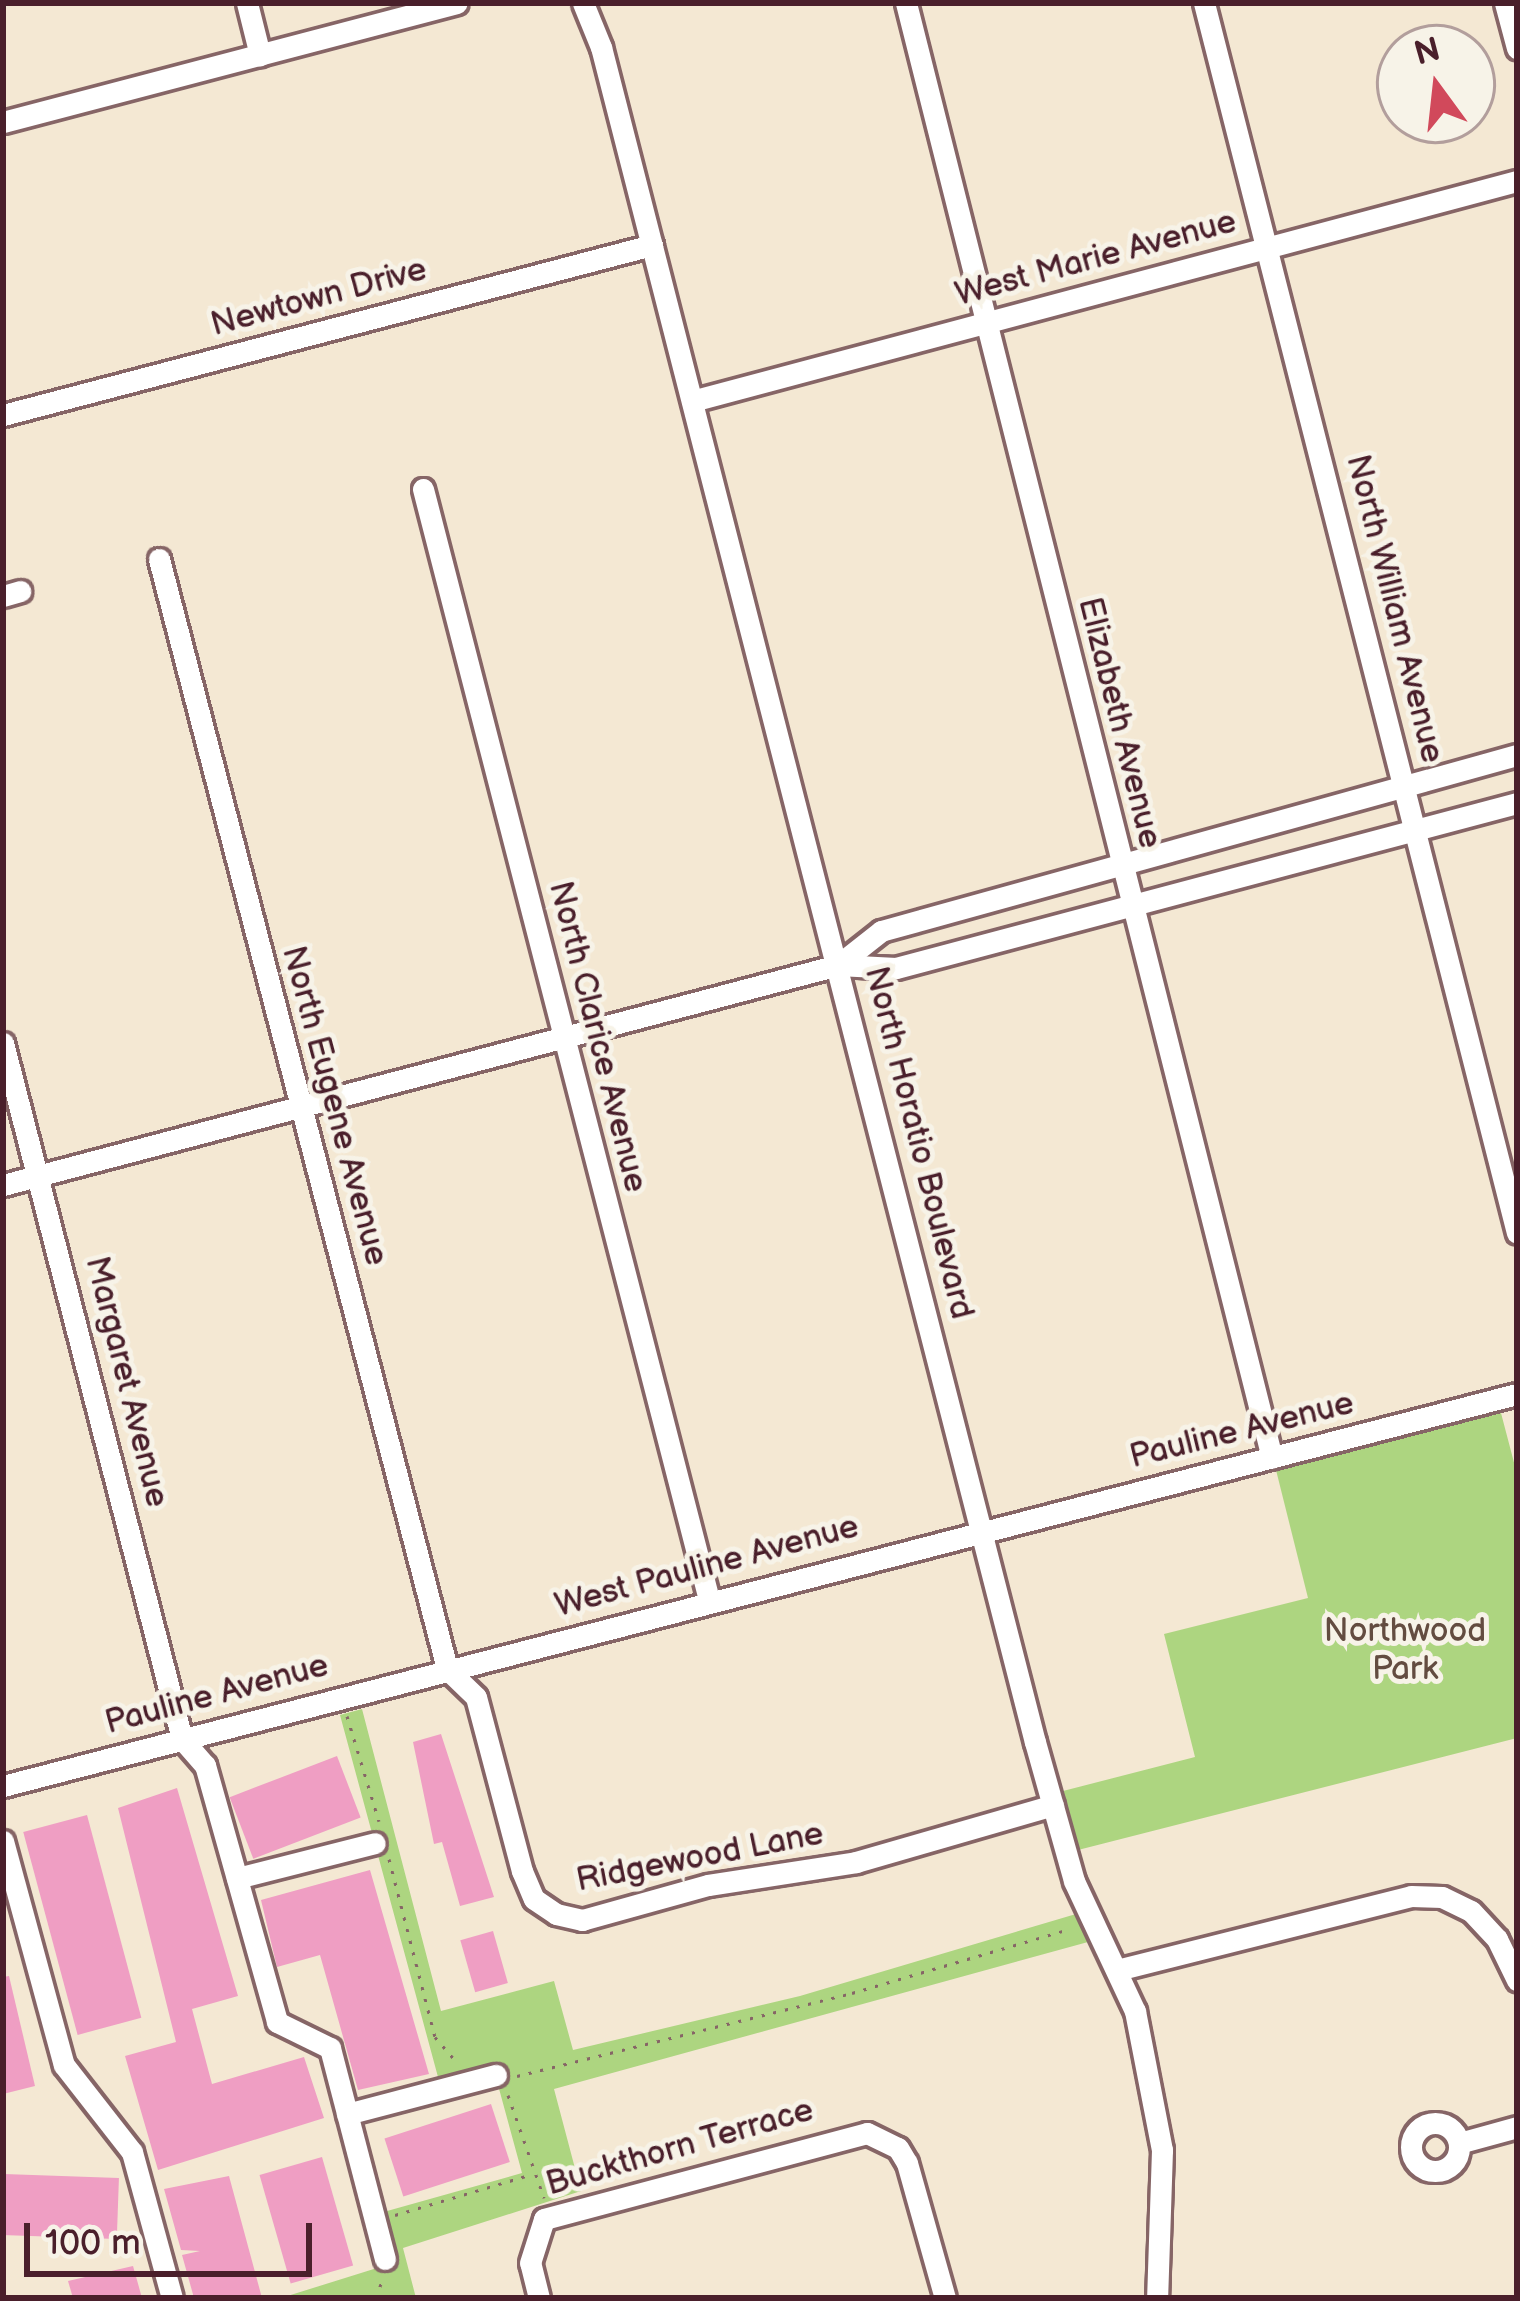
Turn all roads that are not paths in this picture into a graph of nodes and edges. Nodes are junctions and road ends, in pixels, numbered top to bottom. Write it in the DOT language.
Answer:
graph roads {
  1 [pos="248,3"];
  2 [pos="457,3"];
  3 [pos="583,3"];
  4 [pos="906,3"];
  5 [pos="1204,3"];
  6 [pos="1505,3"];
  7 [pos="1517,49"];
  8 [pos="260,55"];
  9 [pos="3,122"];
  10 [pos="1517,181"];
  11 [pos="652,245"];
  12 [pos="1267,248"];
  13 [pos="987,322"];
  14 [pos="692,401"];
  15 [pos="3,416"];
  16 [pos="423,489"];
  17 [pos="159,559"];
  18 [pos="1517,755"];
  19 [pos="1404,783"];
  20 [pos="1517,803"];
  21 [pos="1416,830"];
  22 [pos="1119,862"];
  23 [pos="1130,905"];
  24 [pos="838,965"];
  25 [pos="562,1037"];
  26 [pos="3,1043"];
  27 [pos="300,1106"];
  28 [pos="39,1175"];
  29 [pos="3,1186"];
  30 [pos="1517,1233"];
  31 [pos="1517,1394"];
  32 [pos="1272,1458"];
  33 [pos="983,1529"];
  34 [pos="709,1600"];
  35 [pos="447,1669"];
  36 [pos="182,1738"];
  37 [pos="3,1786"];
  38 [pos="1053,1805"];
  39 [pos="3,1841"];
  40 [pos="375,1844"];
  41 [pos="237,1878"];
  42 [pos="1117,1970"];
  43 [pos="1517,1980"];
  44 [pos="498,2075"];
  45 [pos="347,2114"];
  46 [pos="1517,2128"];
  47 [pos="1459,2143"];
  48 [pos="385,2258"];
  49 [pos="172,2298"];
  50 [pos="539,2298"];
  51 [pos="945,2298"];
  52 [pos="1157,2298"];
  1 -- 8 [label="street"];
  2 -- 8 [label="street"];
  3 -- 11 [label="street, North Horatio Boulevard"];
  4 -- 13 [label="street, Elizabeth Avenue"];
  5 -- 12 [label="street, North William Avenue"];
  6 -- 7 [label="street"];
  8 -- 9 [label="street"];
  10 -- 12 [label="street, West Marie Avenue"];
  11 -- 14 [label="street, North Horatio Boulevard"];
  11 -- 15 [label="street, Newtown Drive"];
  12 -- 13 [label="street, West Marie Avenue"];
  12 -- 19 [label="street, North William Avenue"];
  13 -- 14 [label="street, West Marie Avenue"];
  13 -- 22 [label="street, Elizabeth Avenue"];
  14 -- 24 [label="street, North Horatio Boulevard"];
  16 -- 25 [label="street, North Clarice Avenue"];
  17 -- 27 [label="street, North Eugene Avenue"];
  18 -- 19 [label="street"];
  19 -- 21 [label="street, North William Avenue"];
  19 -- 22 [label="street"];
  20 -- 21 [label="street"];
  21 -- 23 [label="street"];
  21 -- 30 [label="street, North William Avenue"];
  22 -- 23 [label="street, Elizabeth Avenue"];
  22 -- 24 [label="street"];
  23 -- 24 [label="street"];
  23 -- 32 [label="street, Elizabeth Avenue"];
  24 -- 25 [label="street"];
  24 -- 33 [label="street, North Horatio Boulevard"];
  25 -- 27 [label="street"];
  25 -- 34 [label="street, North Clarice Avenue"];
  26 -- 28 [label="street, Margaret Avenue"];
  27 -- 28 [label="street"];
  27 -- 35 [label="street, North Eugene Avenue"];
  28 -- 29 [label="street"];
  28 -- 36 [label="street, Margaret Avenue"];
  31 -- 32 [label="street, Pauline Avenue"];
  32 -- 33 [label="street, Pauline Avenue"];
  33 -- 34 [label="street, West Pauline Avenue"];
  33 -- 38 [label="street, North Horatio Boulevard"];
  34 -- 35 [label="street, West Pauline Avenue"];
  35 -- 36 [label="street, Pauline Avenue"];
  35 -- 38 [label="street, Ridgewood Lane"];
  36 -- 37 [label="street, Pauline Avenue"];
  36 -- 41 [label="street, Margaret Avenue"];
  38 -- 42 [label="street, North Horatio Boulevard"];
  39 -- 49 [label="street"];
  40 -- 41 [label="street"];
  41 -- 45 [label="street, Margaret Avenue"];
  42 -- 43 [label="street"];
  42 -- 52 [label="street, North Horatio Boulevard"];
  44 -- 45 [label="street"];
  45 -- 48 [label="street, Margaret Avenue"];
  46 -- 47 [label="street"];
  50 -- 51 [label="street, Buckthorn Terrace"];
}
